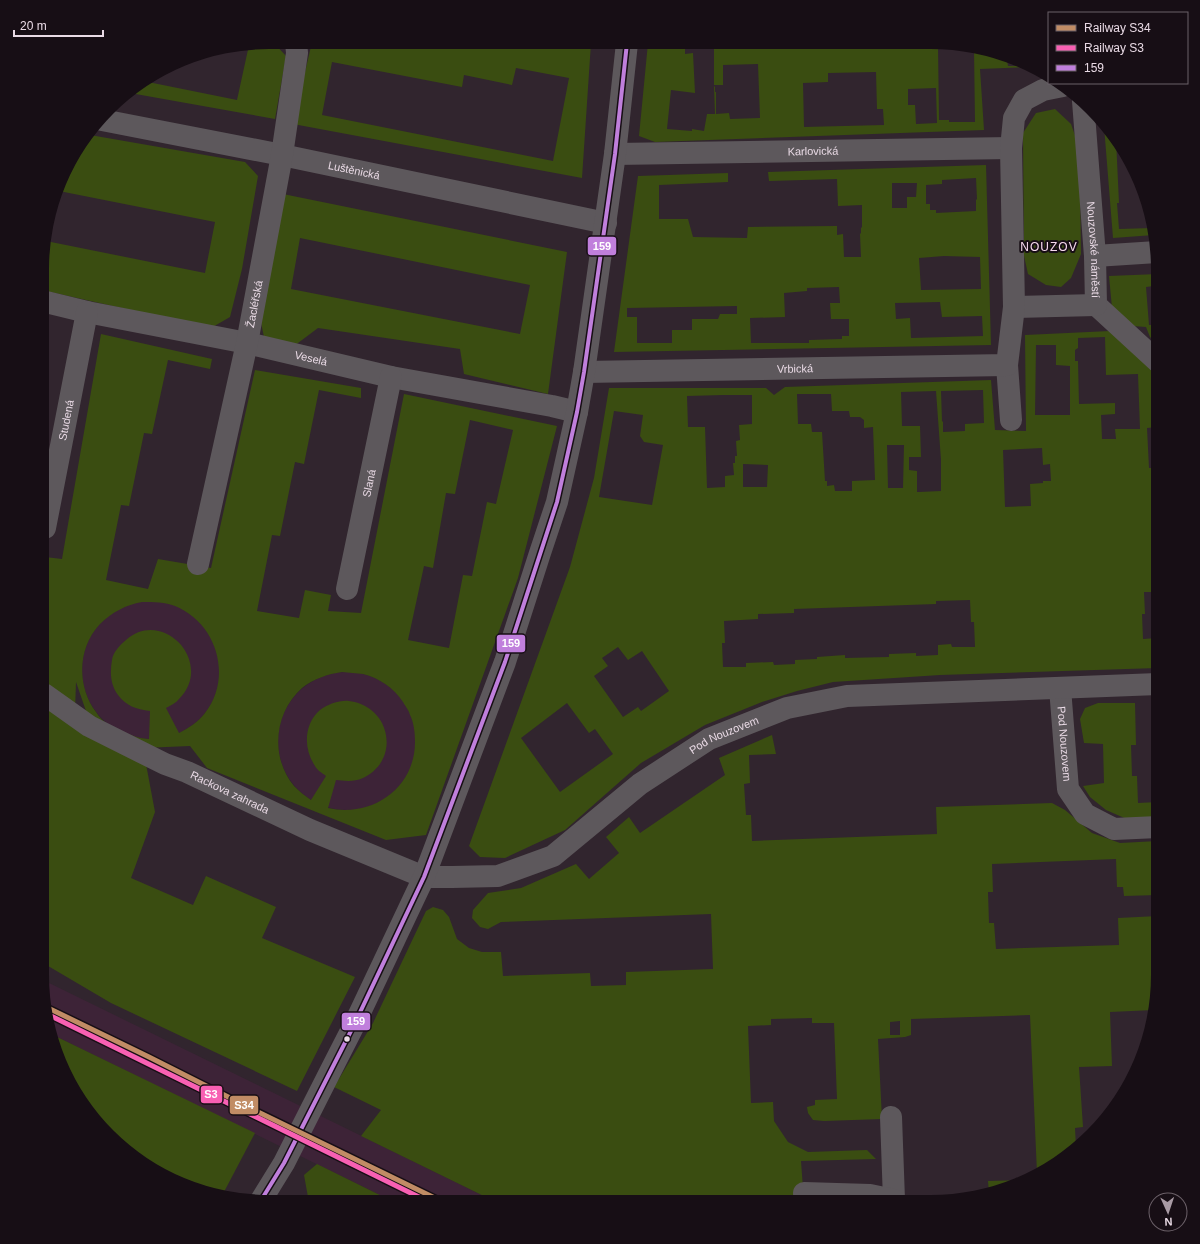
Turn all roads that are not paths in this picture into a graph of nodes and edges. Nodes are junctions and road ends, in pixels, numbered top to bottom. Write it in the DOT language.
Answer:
graph roads {
  1 [pos="297,49"];
  2 [pos="626,49"];
  3 [pos="1055,88"];
  4 [pos="1083,111"];
  5 [pos="107,121"];
  6 [pos="1011,148"];
  7 [pos="615,154"];
  8 [pos="282,155"];
  9 [pos="606,223"];
  10 [pos="1151,252"];
  11 [pos="1095,256"];
  12 [pos="49,303"];
  13 [pos="1096,305"];
  14 [pos="1014,306"];
  15 [pos="88,312"];
  16 [pos="247,343"];
  17 [pos="1151,356"];
  18 [pos="1007,365"];
  19 [pos="584,372"];
  20 [pos="391,377"];
  21 [pos="576,412"];
  22 [pos="1011,420"];
  23 [pos="49,508"];
  24 [pos="198,564"];
  25 [pos="347,589"];
  26 [pos="1151,684"];
  27 [pos="1060,688"];
  28 [pos="49,698"];
  29 [pos="1151,827"];
  30 [pos="424,877"];
  31 [pos="891,1117"];
  32 [pos="804,1193"];
  33 [pos="264,1195"];
  34 [pos="870,1195"];
  35 [pos="895,1195"];
  1 -- 8 [label="street, Žacléřská"];
  2 -- 7 [label="street"];
  3 -- 6 [label="street"];
  4 -- 11 [label="street, Nouzovské náměstí"];
  5 -- 8 [label="street, Luštěnická"];
  6 -- 7 [label="street, Karlovická"];
  6 -- 14 [label="street"];
  7 -- 9 [label="street"];
  8 -- 9 [label="street, Luštěnická"];
  8 -- 16 [label="street, Žacléřská"];
  9 -- 19 [label="street"];
  10 -- 11 [label="street"];
  11 -- 13 [label="street, Nouzovské náměstí"];
  12 -- 15 [label="street, Veselá"];
  13 -- 14 [label="street, Nouzovské náměstí"];
  13 -- 17 [label="street"];
  14 -- 18 [label="street"];
  15 -- 16 [label="street, Veselá"];
  15 -- 23 [label="street, Studená"];
  16 -- 20 [label="street, Veselá"];
  16 -- 24 [label="street, Žacléřská"];
  18 -- 19 [label="street, Vrbická"];
  18 -- 22 [label="street"];
  19 -- 21 [label="street"];
  20 -- 21 [label="street, Veselá"];
  20 -- 25 [label="street, Slaná"];
  21 -- 30 [label="street"];
  26 -- 27 [label="street, Pod Nouzovem"];
  27 -- 29 [label="street, Pod Nouzovem"];
  27 -- 30 [label="street, Pod Nouzovem"];
  28 -- 30 [label="street, Rackova zahrada"];
  30 -- 33 [label="street"];
  31 -- 35 [label="street"];
  32 -- 34 [label="street"];
}
